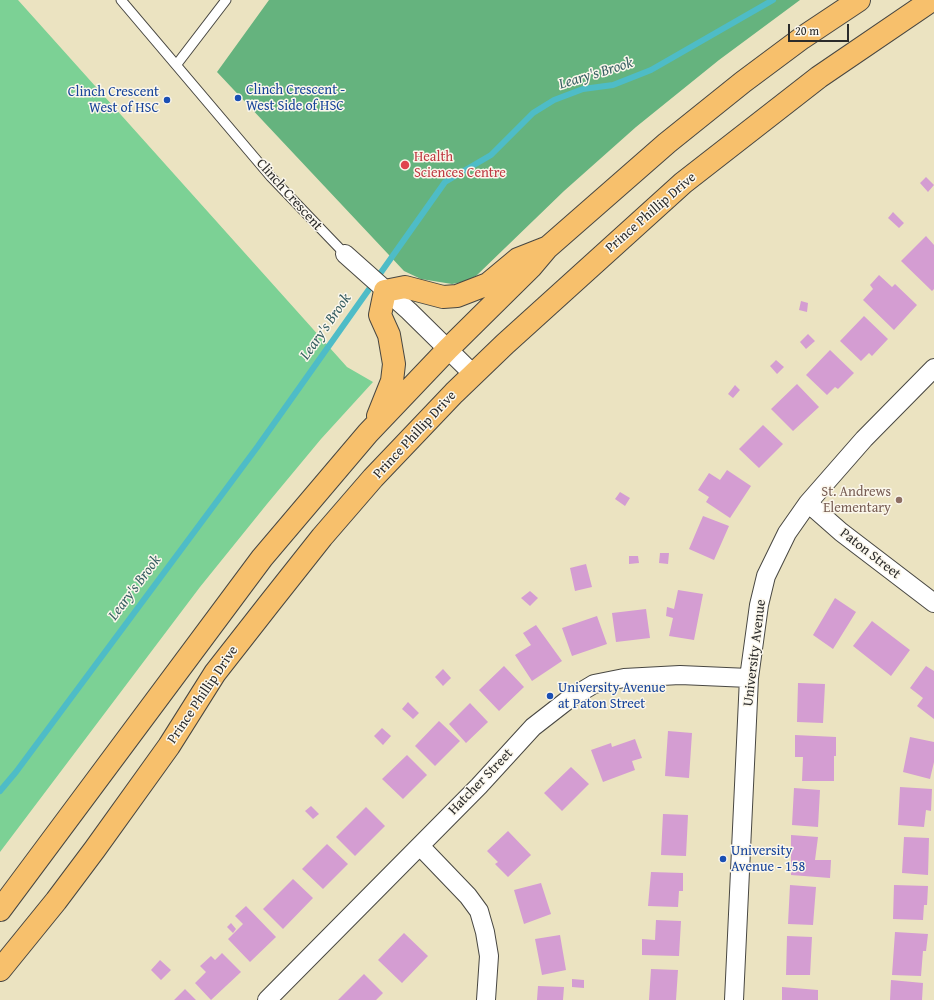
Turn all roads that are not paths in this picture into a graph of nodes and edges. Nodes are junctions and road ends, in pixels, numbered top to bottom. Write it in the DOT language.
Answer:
graph roads {
  1 [pos="121,0"];
  2 [pos="226,0"];
  3 [pos="858,0"];
  4 [pos="932,0"];
  5 [pos="176,64"];
  6 [pos="547,248"];
  7 [pos="344,254"];
  8 [pos="385,291"];
  9 [pos="448,349"];
  10 [pos="934,368"];
  11 [pos="473,374"];
  12 [pos="368,433"];
  13 [pos="808,503"];
  14 [pos="934,603"];
  15 [pos="749,678"];
  16 [pos="420,846"];
  17 [pos="0,910"];
  18 [pos="0,970"];
  19 [pos="267,1000"];
  20 [pos="486,1000"];
  21 [pos="734,1000"];
  1 -- 5 [label="lane, Clinch Crescent"];
  2 -- 5 [label="lane"];
  3 -- 6 [label="main road"];
  4 -- 11 [label="main road, Prince Phillip Drive"];
  5 -- 7 [label="lane, Clinch Crescent"];
  6 -- 8 [label="main road"];
  6 -- 9 [label="main road"];
  7 -- 8 [label="street, Clinch Crescent"];
  8 -- 9 [label="street, Clinch Crescent"];
  8 -- 12 [label="main road"];
  9 -- 11 [label="street, Clinch Crescent"];
  9 -- 12 [label="main road"];
  10 -- 13 [label="street, University Avenue"];
  11 -- 18 [label="main road, Prince Phillip Drive"];
  12 -- 17 [label="main road"];
  13 -- 14 [label="street, Paton Street"];
  13 -- 15 [label="street, University Avenue"];
  15 -- 16 [label="street, Hatcher Street"];
  15 -- 21 [label="street, University Avenue"];
  16 -- 19 [label="street, Hatcher Street"];
  16 -- 20 [label="street"];
}
